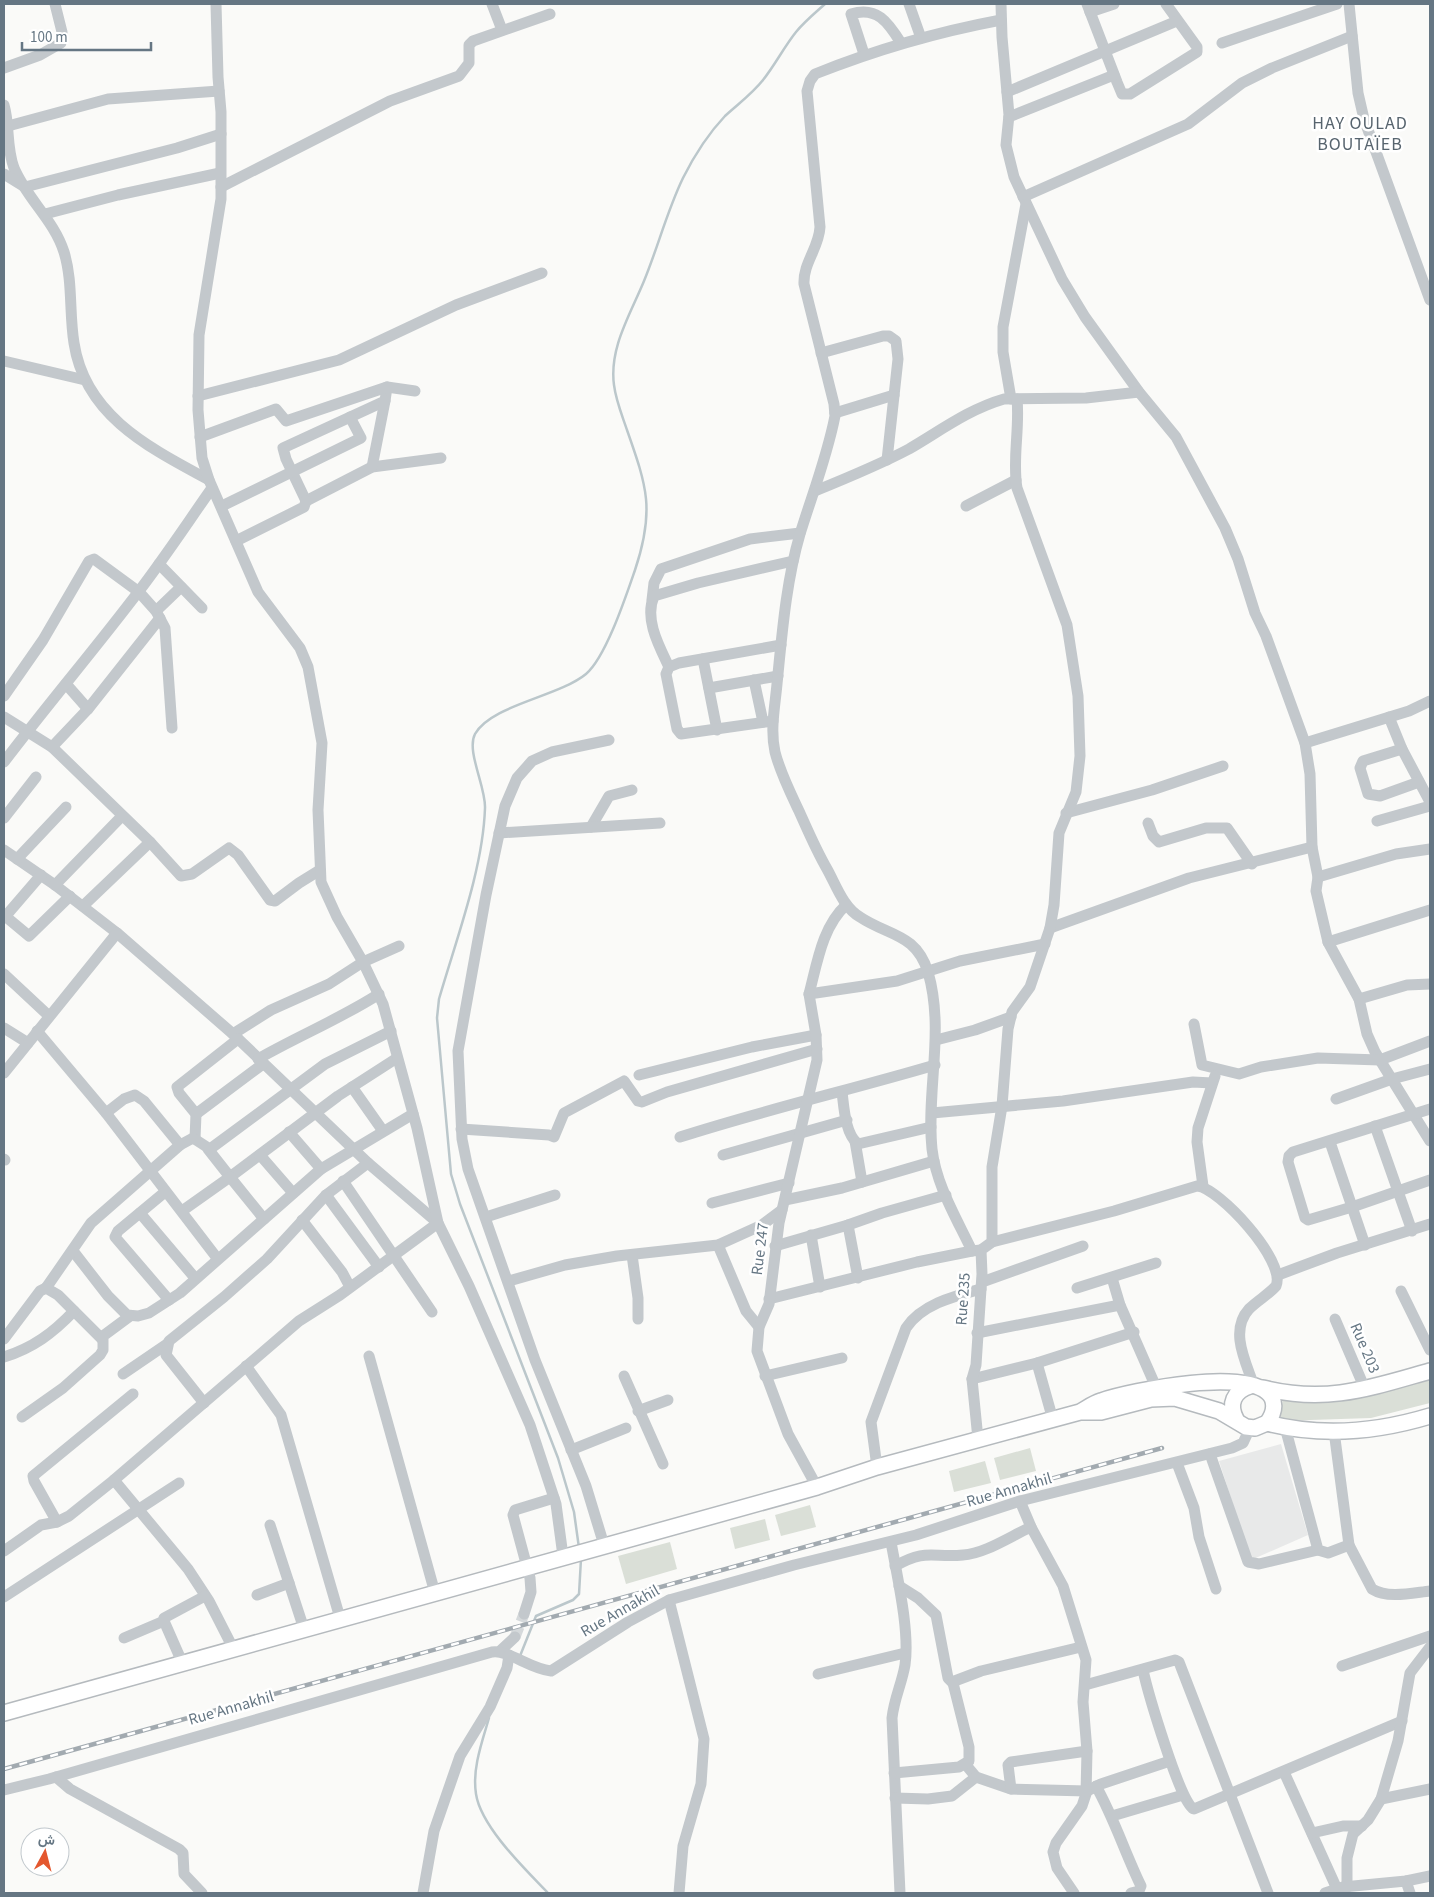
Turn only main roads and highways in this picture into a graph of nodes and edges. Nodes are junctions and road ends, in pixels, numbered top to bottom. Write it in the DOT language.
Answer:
graph roads {
  1 [pos="1430,1371"];
  2 [pos="1256,1387"];
  3 [pos="1159,1393"];
  4 [pos="1430,1416"];
  5 [pos="1236,1419"];
  6 [pos="1267,1422"];
  7 [pos="4,1713"];
  1 -- 2 [label="main road"];
  2 -- 3 [label="main road"];
  2 -- 5 [label="main road"];
  2 -- 6 [label="main road"];
  3 -- 5 [label="main road"];
  3 -- 7 [label="main road"];
  4 -- 6 [label="main road"];
  5 -- 6 [label="main road"];
}
